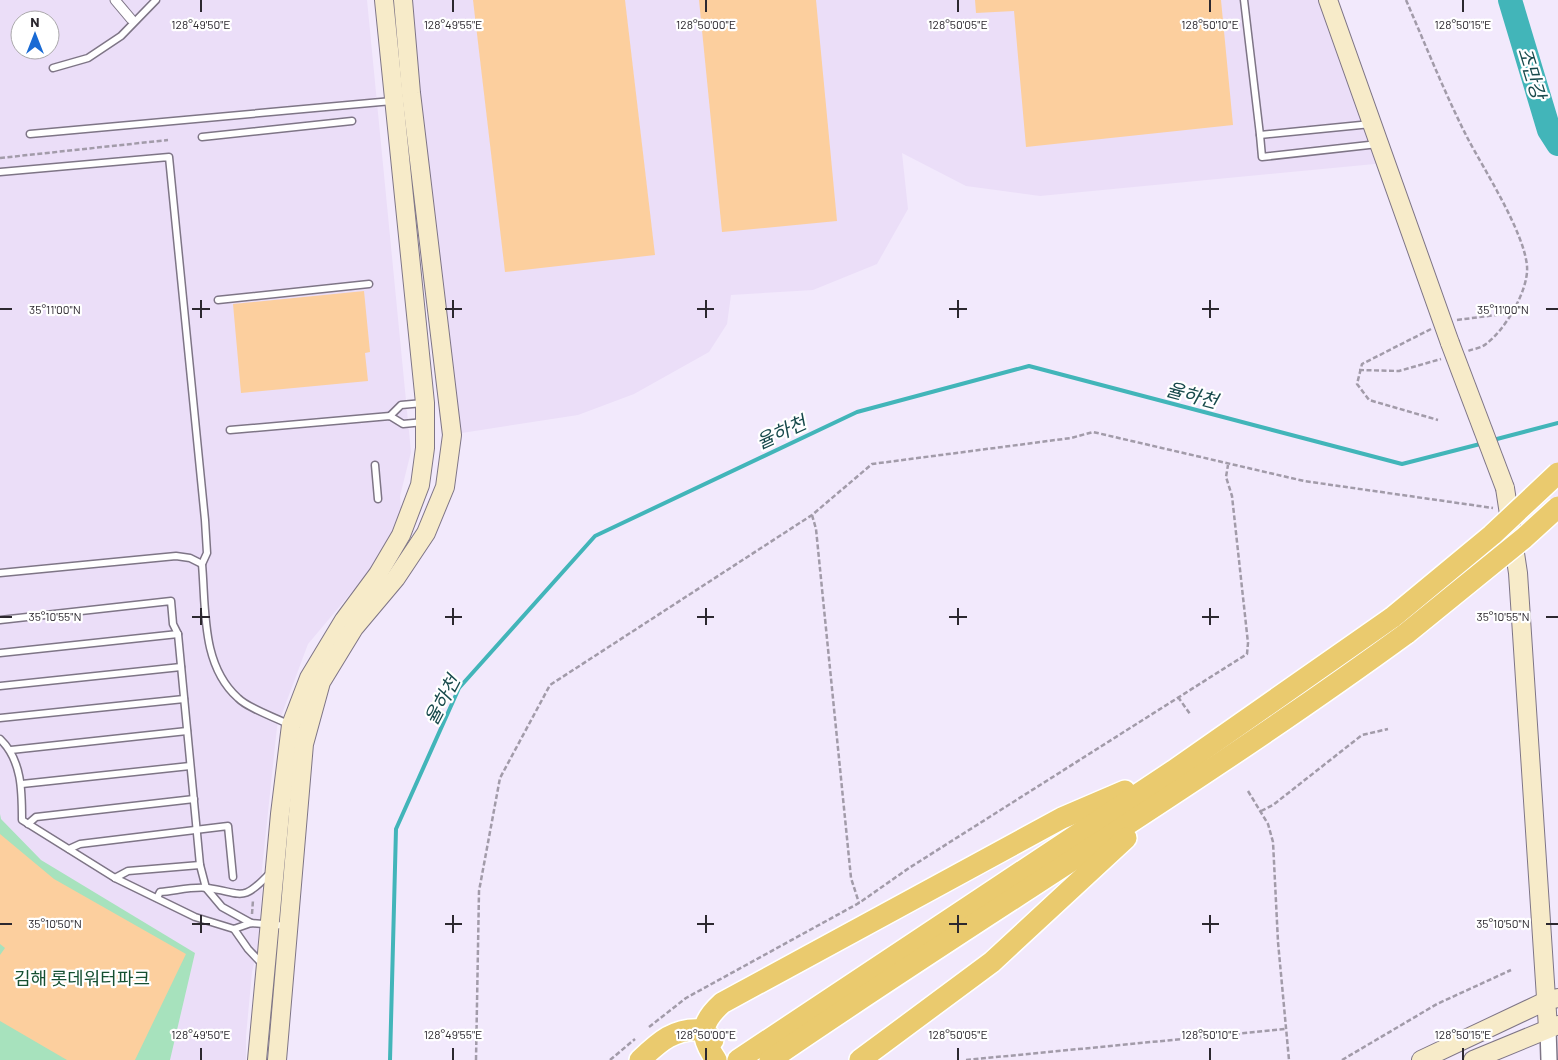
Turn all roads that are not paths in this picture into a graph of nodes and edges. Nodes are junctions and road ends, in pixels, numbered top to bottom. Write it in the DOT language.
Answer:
graph roads {
  1 [pos="115,0"];
  2 [pos="156,0"];
  3 [pos="384,0"];
  4 [pos="403,0"];
  5 [pos="1244,0"];
  6 [pos="1328,0"];
  7 [pos="131,18"];
  8 [pos="53,68"];
  9 [pos="394,101"];
  10 [pos="352,121"];
  11 [pos="1370,124"];
  12 [pos="30,134"];
  13 [pos="1260,135"];
  14 [pos="202,137"];
  15 [pos="1378,144"];
  16 [pos="0,172"];
  17 [pos="369,284"];
  18 [pos="218,300"];
  19 [pos="424,403"];
  20 [pos="390,416"];
  21 [pos="425,422"];
  22 [pos="230,430"];
  23 [pos="375,465"];
  24 [pos="1558,473"];
  25 [pos="378,499"];
  26 [pos="1558,507"];
  27 [pos="202,564"];
  28 [pos="0,574"];
  29 [pos="0,620"];
  30 [pos="178,634"];
  31 [pos="0,653"];
  32 [pos="181,667"];
  33 [pos="0,686"];
  34 [pos="184,699"];
  35 [pos="0,718"];
  36 [pos="291,725"];
  37 [pos="187,731"];
  38 [pos="0,739"];
  39 [pos="11,750"];
  40 [pos="190,766"];
  41 [pos="1173,771"];
  42 [pos="22,784"];
  43 [pos="194,799"];
  44 [pos="1167,800"];
  45 [pos="28,824"];
  46 [pos="197,832"];
  47 [pos="69,849"];
  48 [pos="200,865"];
  49 [pos="275,868"];
  50 [pos="232,877"];
  51 [pos="115,878"];
  52 [pos="206,888"];
  53 [pos="157,898"];
  54 [pos="251,923"];
  55 [pos="270,925"];
  56 [pos="289,926"];
  57 [pos="234,929"];
  58 [pos="266,967"];
  59 [pos="1553,999"];
  60 [pos="1553,1026"];
  61 [pos="702,1030"];
  62 [pos="767,1055"];
  63 [pos="1481,1059"];
  64 [pos="257,1060"];
  65 [pos="277,1060"];
  66 [pos="640,1060"];
  67 [pos="716,1060"];
  68 [pos="728,1060"];
  69 [pos="738,1060"];
  70 [pos="860,1060"];
  71 [pos="1422,1060"];
  72 [pos="1549,1060"];
  1 -- 7 [label="street"];
  2 -- 8 [label="lane"];
  3 -- 9 [label="main road"];
  4 -- 56 [label="main road"];
  5 -- 13 [label="lane"];
  6 -- 11 [label="main road"];
  9 -- 12 [label="lane"];
  9 -- 19 [label="main road"];
  10 -- 14 [label="lane"];
  11 -- 13 [label="lane"];
  11 -- 15 [label="main road"];
  13 -- 15 [label="lane"];
  15 -- 59 [label="main road, bridge"];
  16 -- 27 [label="lane"];
  17 -- 18 [label="lane"];
  19 -- 20 [label="lane"];
  19 -- 21 [label="main road"];
  20 -- 21 [label="lane"];
  20 -- 22 [label="lane"];
  21 -- 36 [label="main road"];
  23 -- 25 [label="lane"];
  24 -- 41 [label="highway, bridge"];
  26 -- 44 [label="highway, bridge"];
  27 -- 28 [label="lane"];
  27 -- 36 [label="lane"];
  29 -- 30 [label="lane"];
  30 -- 31 [label="lane"];
  30 -- 32 [label="lane"];
  32 -- 33 [label="lane"];
  32 -- 34 [label="lane"];
  34 -- 35 [label="lane"];
  34 -- 37 [label="lane"];
  36 -- 49 [label="main road"];
  37 -- 39 [label="lane"];
  37 -- 40 [label="lane"];
  38 -- 39 [label="lane"];
  39 -- 42 [label="lane"];
  40 -- 42 [label="lane"];
  40 -- 43 [label="lane"];
  41 -- 61 [label="highway"];
  41 -- 62 [label="highway"];
  42 -- 45 [label="lane"];
  43 -- 45 [label="lane"];
  43 -- 46 [label="lane"];
  44 -- 62 [label="highway"];
  44 -- 70 [label="highway"];
  45 -- 47 [label="lane"];
  46 -- 47 [label="lane"];
  46 -- 48 [label="lane"];
  46 -- 50 [label="lane"];
  47 -- 51 [label="lane"];
  48 -- 51 [label="lane"];
  48 -- 52 [label="lane"];
  49 -- 52 [label="lane"];
  49 -- 55 [label="main road"];
  51 -- 53 [label="lane"];
  52 -- 53 [label="lane"];
  52 -- 54 [label="lane"];
  53 -- 57 [label="lane"];
  54 -- 55 [label="lane"];
  54 -- 57 [label="lane"];
  55 -- 56 [label="lane"];
  55 -- 58 [label="main road"];
  56 -- 65 [label="main road"];
  57 -- 58 [label="lane"];
  58 -- 64 [label="main road"];
  59 -- 60 [label="main road"];
  59 -- 71 [label="main road"];
  60 -- 63 [label="main road"];
  60 -- 72 [label="street"];
  61 -- 66 [label="highway"];
  61 -- 67 [label="highway"];
  61 -- 68 [label="highway"];
  62 -- 69 [label="highway"];
}
